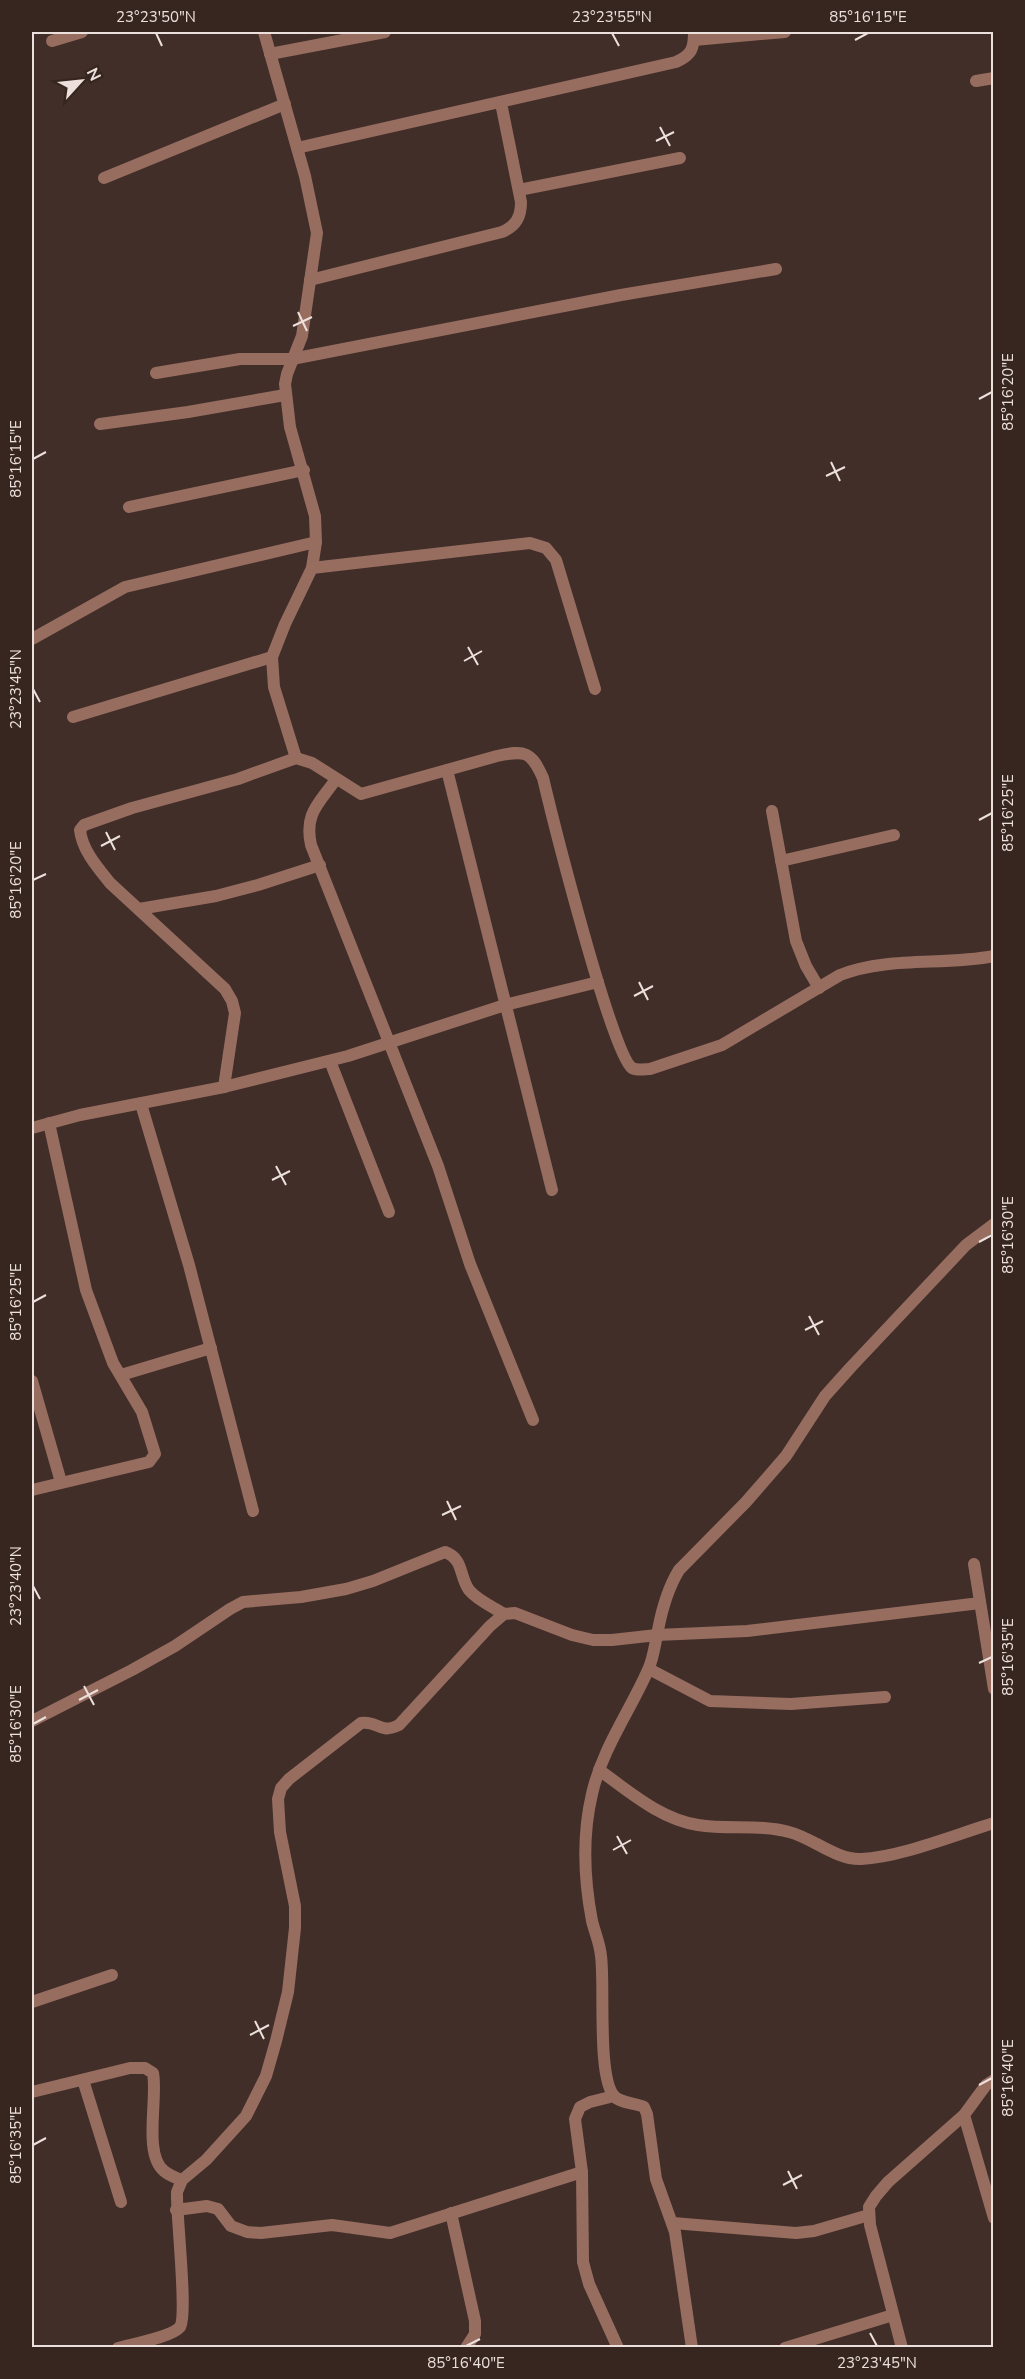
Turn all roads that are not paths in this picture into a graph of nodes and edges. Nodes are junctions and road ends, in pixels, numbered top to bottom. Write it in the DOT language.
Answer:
graph roads {
  1 [pos="82,32"];
  2 [pos="264,32"];
  3 [pos="385,32"];
  4 [pos="785,32"];
  5 [pos="694,36"];
  6 [pos="52,41"];
  7 [pos="270,54"];
  8 [pos="993,78"];
  9 [pos="976,81"];
  10 [pos="501,103"];
  11 [pos="285,104"];
  12 [pos="297,148"];
  13 [pos="681,158"];
  14 [pos="104,178"];
  15 [pos="519,190"];
  16 [pos="776,269"];
  17 [pos="310,280"];
  18 [pos="292,359"];
  19 [pos="156,373"];
  20 [pos="285,395"];
  21 [pos="100,424"];
  22 [pos="303,470"];
  23 [pos="129,507"];
  24 [pos="316,542"];
  25 [pos="312,568"];
  26 [pos="32,639"];
  27 [pos="272,657"];
  28 [pos="596,689"];
  29 [pos="73,717"];
  30 [pos="296,758"];
  31 [pos="447,770"];
  32 [pos="336,779"];
  33 [pos="772,811"];
  34 [pos="894,835"];
  35 [pos="781,861"];
  36 [pos="320,865"];
  37 [pos="139,909"];
  38 [pos="993,956"];
  39 [pos="598,982"];
  40 [pos="819,988"];
  41 [pos="505,1005"];
  42 [pos="391,1043"];
  43 [pos="330,1061"];
  44 [pos="224,1087"];
  45 [pos="141,1104"];
  46 [pos="49,1123"];
  47 [pos="32,1128"];
  48 [pos="552,1190"];
  49 [pos="389,1212"];
  50 [pos="993,1224"];
  51 [pos="211,1348"];
  52 [pos="121,1375"];
  53 [pos="32,1381"];
  54 [pos="533,1420"];
  55 [pos="61,1482"];
  56 [pos="32,1490"];
  57 [pos="253,1511"];
  58 [pos="974,1564"];
  59 [pos="980,1603"];
  60 [pos="504,1614"];
  61 [pos="657,1635"];
  62 [pos="649,1669"];
  63 [pos="993,1681"];
  64 [pos="885,1697"];
  65 [pos="32,1721"];
  66 [pos="599,1770"];
  67 [pos="993,1823"];
  68 [pos="112,1975"];
  69 [pos="32,2002"];
  70 [pos="83,2080"];
  71 [pos="993,2080"];
  72 [pos="32,2091"];
  73 [pos="614,2096"];
  74 [pos="964,2115"];
  75 [pos="582,2172"];
  76 [pos="182,2180"];
  77 [pos="121,2202"];
  78 [pos="176,2210"];
  79 [pos="451,2214"];
  80 [pos="869,2215"];
  81 [pos="993,2218"];
  82 [pos="673,2223"];
  83 [pos="893,2315"];
  84 [pos="118,2348"];
  85 [pos="466,2348"];
  86 [pos="618,2348"];
  87 [pos="692,2348"];
  88 [pos="785,2348"];
  89 [pos="902,2348"];
  1 -- 6 [label="street"];
  2 -- 7 [label="street"];
  3 -- 7 [label="street"];
  4 -- 5 [label="street"];
  5 -- 10 [label="street"];
  7 -- 11 [label="street"];
  8 -- 9 [label="street"];
  10 -- 12 [label="street"];
  10 -- 15 [label="street"];
  11 -- 12 [label="street"];
  11 -- 14 [label="street"];
  12 -- 17 [label="street"];
  13 -- 15 [label="street"];
  15 -- 17 [label="street"];
  16 -- 18 [label="street"];
  17 -- 18 [label="street"];
  18 -- 19 [label="street"];
  18 -- 20 [label="street"];
  20 -- 21 [label="street"];
  20 -- 22 [label="street"];
  22 -- 23 [label="street"];
  22 -- 24 [label="street"];
  24 -- 25 [label="street"];
  24 -- 26 [label="street"];
  25 -- 27 [label="street"];
  25 -- 28 [label="street"];
  27 -- 29 [label="street"];
  27 -- 30 [label="street"];
  30 -- 32 [label="street"];
  30 -- 37 [label="street"];
  31 -- 32 [label="street"];
  31 -- 39 [label="street"];
  31 -- 41 [label="street"];
  32 -- 36 [label="street"];
  33 -- 35 [label="street"];
  34 -- 35 [label="street"];
  35 -- 40 [label="street"];
  36 -- 37 [label="street"];
  36 -- 42 [label="street"];
  37 -- 44 [label="street"];
  38 -- 40 [label="street"];
  39 -- 40 [label="street"];
  39 -- 41 [label="street"];
  41 -- 42 [label="street"];
  41 -- 48 [label="street"];
  42 -- 43 [label="street"];
  42 -- 54 [label="street"];
  43 -- 44 [label="street"];
  43 -- 49 [label="street"];
  44 -- 45 [label="street"];
  45 -- 46 [label="street"];
  45 -- 51 [label="street"];
  46 -- 47 [label="street"];
  46 -- 52 [label="street"];
  50 -- 61 [label="street"];
  51 -- 52 [label="street"];
  51 -- 57 [label="street"];
  52 -- 55 [label="street"];
  53 -- 55 [label="street"];
  55 -- 56 [label="street"];
  58 -- 59 [label="street"];
  59 -- 61 [label="street"];
  59 -- 63 [label="street"];
  60 -- 61 [label="street"];
  60 -- 65 [label="street"];
  60 -- 76 [label="street"];
  61 -- 62 [label="street"];
  62 -- 64 [label="street"];
  62 -- 66 [label="street"];
  66 -- 67 [label="street"];
  66 -- 73 [label="street"];
  68 -- 69 [label="street"];
  70 -- 72 [label="street"];
  70 -- 76 [label="street"];
  70 -- 77 [label="street"];
  71 -- 74 [label="street"];
  73 -- 75 [label="street"];
  73 -- 82 [label="street"];
  74 -- 80 [label="street"];
  74 -- 81 [label="street"];
  75 -- 79 [label="street"];
  75 -- 86 [label="street"];
  76 -- 78 [label="street"];
  78 -- 79 [label="street"];
  78 -- 84 [label="street"];
  79 -- 85 [label="street"];
  80 -- 82 [label="street"];
  80 -- 83 [label="street"];
  82 -- 87 [label="street"];
  83 -- 88 [label="street"];
  83 -- 89 [label="street"];
}
